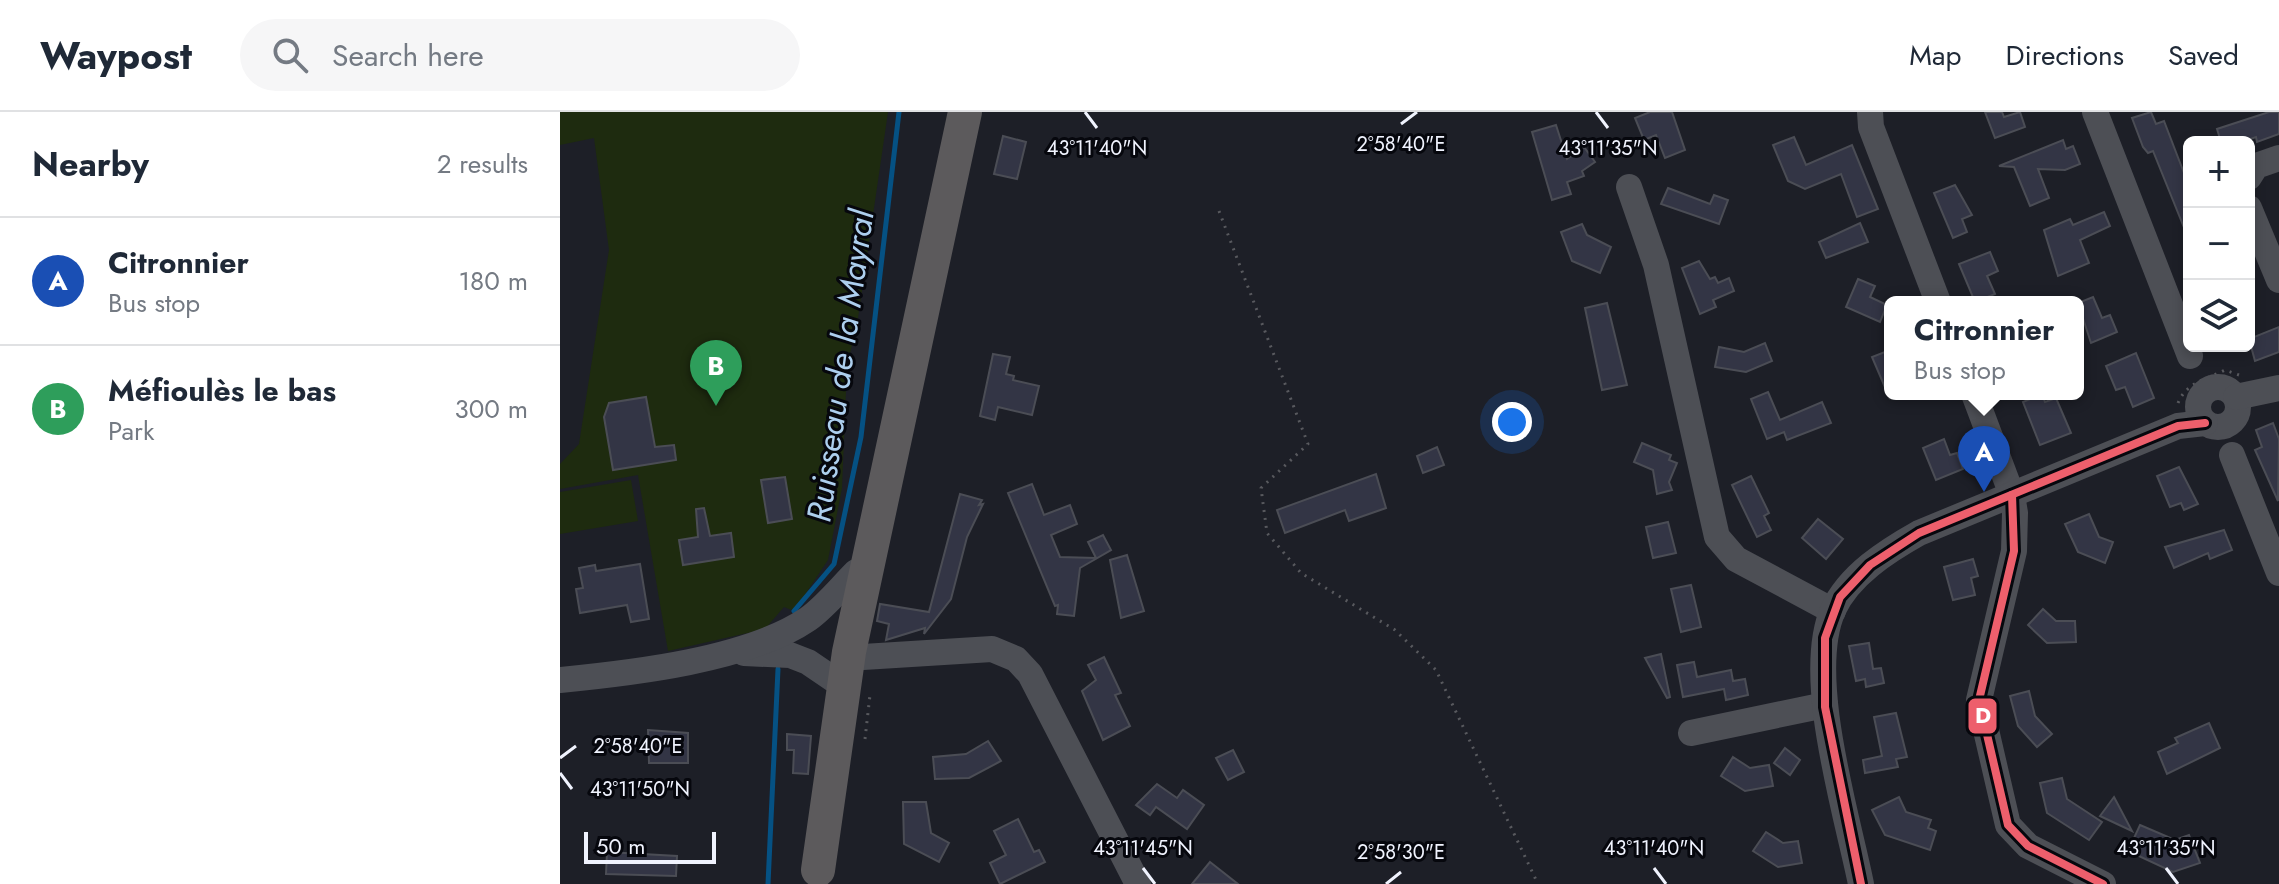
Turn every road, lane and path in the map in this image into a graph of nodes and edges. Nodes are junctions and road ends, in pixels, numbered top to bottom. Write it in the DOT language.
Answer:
graph roads {
  1 [pos="965,112"];
  2 [pos="1870,112"];
  3 [pos="2095,112"];
  4 [pos="2279,158"];
  5 [pos="2255,168"];
  6 [pos="1629,187"];
  7 [pos="1219,211"];
  8 [pos="2255,222"];
  9 [pos="2279,280"];
  10 [pos="1936,296"];
  11 [pos="1976,400"];
  12 [pos="2225,400"];
  13 [pos="2173,418"];
  14 [pos="892,448"];
  15 [pos="2012,495"];
  16 [pos="856,572"];
  17 [pos="2279,573"];
  18 [pos="1833,611"];
  19 [pos="733,652"];
  20 [pos="841,666"];
  21 [pos="560,680"];
  22 [pos="1825,705"];
  23 [pos="1691,733"];
  24 [pos="818,877"];
  25 [pos="1138,884"];
  26 [pos="1538,884"];
  27 [pos="1861,884"];
  28 [pos="2103,884"];
  1 -- 14 [label="main road"];
  2 -- 10 [label="street"];
  3 -- 12 [label="street"];
  4 -- 5 [label="street"];
  6 -- 18 [label="street"];
  7 -- 26 [label="path"];
  8 -- 9 [label="street"];
  11 -- 15 [label="street"];
  12 -- 13 [label="street"];
  12 -- 13 [label="path"];
  12 -- 17 [label="street"];
  13 -- 15 [label="street"];
  14 -- 16 [label="main road"];
  14 -- 20 [label="main road"];
  15 -- 18 [label="street"];
  15 -- 28 [label="street"];
  16 -- 19 [label="street"];
  16 -- 20 [label="main road"];
  18 -- 22 [label="street"];
  19 -- 20 [label="street"];
  19 -- 21 [label="street"];
  20 -- 24 [label="main road"];
  20 -- 25 [label="street"];
  22 -- 23 [label="street"];
  22 -- 27 [label="street"];
}
